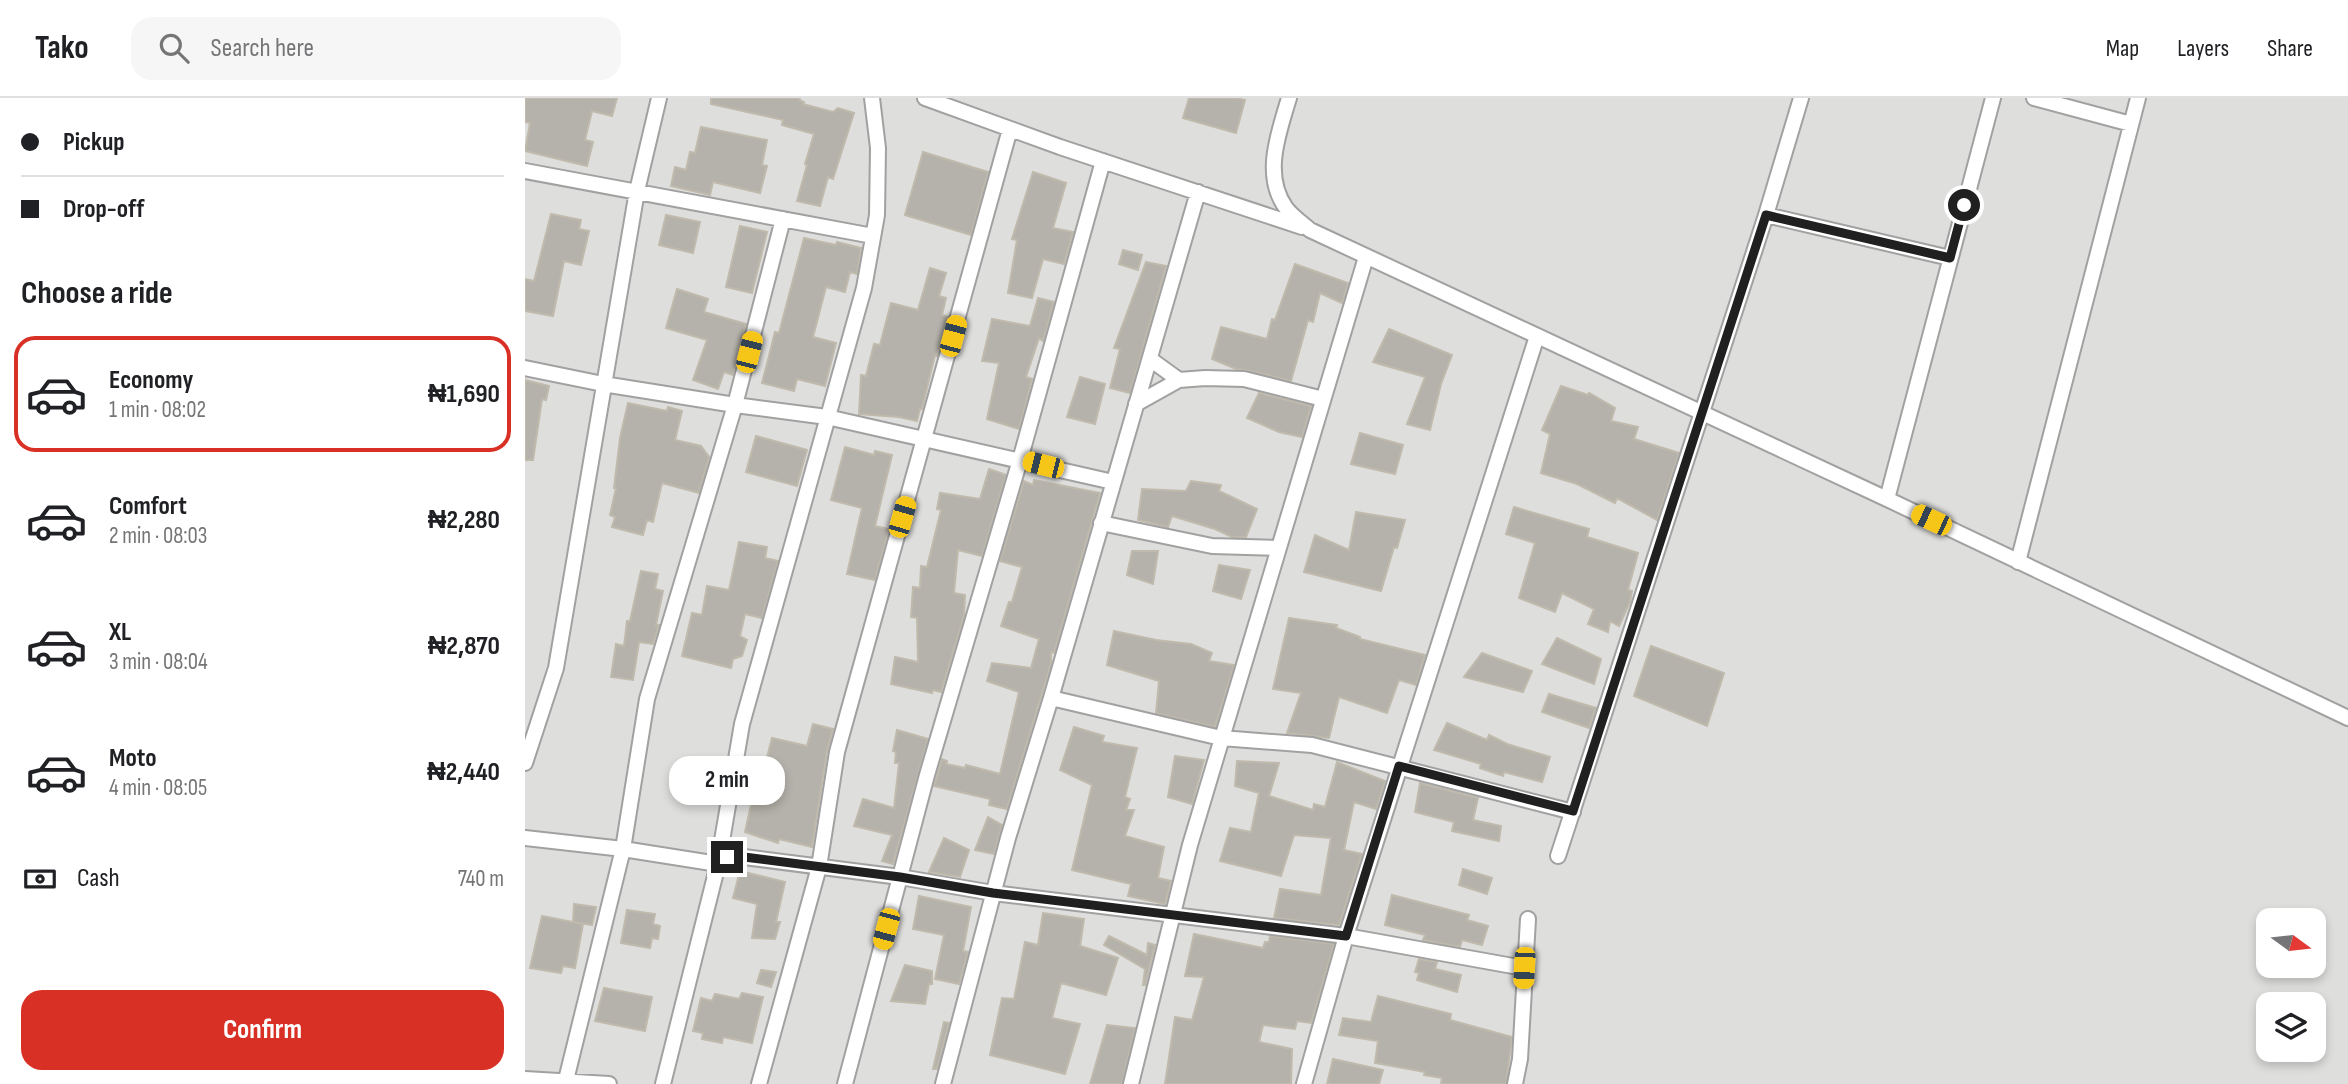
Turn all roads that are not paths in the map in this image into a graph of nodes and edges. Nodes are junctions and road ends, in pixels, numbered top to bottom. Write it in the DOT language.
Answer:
graph roads {
  1 [pos="659,98"];
  2 [pos="871,98"];
  3 [pos="925,98"];
  4 [pos="1289,98"];
  5 [pos="1801,98"];
  6 [pos="1993,98"];
  7 [pos="2034,98"];
  8 [pos="2138,98"];
  9 [pos="2131,124"];
  10 [pos="1010,128"];
  11 [pos="1103,161"];
  12 [pos="525,171"];
  13 [pos="637,191"];
  14 [pos="1198,191"];
  15 [pos="1766,215"];
  16 [pos="783,219"];
  17 [pos="1310,230"];
  18 [pos="873,236"];
  19 [pos="1366,257"];
  20 [pos="1950,258"];
  21 [pos="1537,336"];
  22 [pos="1150,359"];
  23 [pos="525,368"];
  24 [pos="1179,380"];
  25 [pos="603,384"];
  26 [pos="1323,398"];
  27 [pos="1136,404"];
  28 [pos="735,405"];
  29 [pos="1703,413"];
  30 [pos="827,417"];
  31 [pos="924,439"];
  32 [pos="1020,460"];
  33 [pos="1113,482"];
  34 [pos="1887,499"];
  35 [pos="1101,523"];
  36 [pos="1278,548"];
  37 [pos="2018,562"];
  38 [pos="1051,698"];
  39 [pos="2348,718"];
  40 [pos="1221,738"];
  41 [pos="525,763"];
  42 [pos="1399,766"];
  43 [pos="1573,811"];
  44 [pos="525,838"];
  45 [pos="623,849"];
  46 [pos="1558,856"];
  47 [pos="718,864"];
  48 [pos="819,867"];
  49 [pos="900,877"];
  50 [pos="993,893"];
  51 [pos="1172,913"];
  52 [pos="1528,919"];
  53 [pos="1346,936"];
  54 [pos="1524,968"];
  55 [pos="525,1079"];
  56 [pos="566,1080"];
  57 [pos="609,1084"];
  58 [pos="663,1084"];
  59 [pos="759,1084"];
  60 [pos="845,1084"];
  61 [pos="943,1084"];
  62 [pos="1131,1084"];
  63 [pos="1304,1084"];
  64 [pos="1515,1084"];
  1 -- 13 [label="street"];
  2 -- 18 [label="street"];
  3 -- 10 [label="street"];
  4 -- 17 [label="street"];
  5 -- 15 [label="street"];
  6 -- 20 [label="street"];
  7 -- 9 [label="street"];
  8 -- 9 [label="street"];
  9 -- 37 [label="street"];
  10 -- 11 [label="street"];
  10 -- 31 [label="street"];
  11 -- 14 [label="street"];
  11 -- 32 [label="street"];
  12 -- 13 [label="street"];
  13 -- 16 [label="street"];
  13 -- 25 [label="street"];
  14 -- 17 [label="street"];
  14 -- 22 [label="street"];
  15 -- 20 [label="street"];
  15 -- 29 [label="street"];
  16 -- 18 [label="street"];
  16 -- 28 [label="street"];
  17 -- 19 [label="street"];
  18 -- 30 [label="street"];
  19 -- 21 [label="street"];
  19 -- 26 [label="street"];
  20 -- 34 [label="street"];
  21 -- 29 [label="street"];
  21 -- 42 [label="street"];
  22 -- 24 [label="street"];
  22 -- 27 [label="street"];
  23 -- 25 [label="street"];
  24 -- 26 [label="street"];
  24 -- 27 [label="street"];
  25 -- 28 [label="street"];
  25 -- 41 [label="street"];
  26 -- 36 [label="street"];
  27 -- 33 [label="street"];
  28 -- 30 [label="street"];
  28 -- 45 [label="street"];
  29 -- 34 [label="street"];
  29 -- 43 [label="street"];
  30 -- 31 [label="street"];
  30 -- 47 [label="street"];
  31 -- 32 [label="street"];
  31 -- 48 [label="street"];
  32 -- 33 [label="street"];
  32 -- 49 [label="street"];
  33 -- 35 [label="street"];
  34 -- 37 [label="street"];
  35 -- 36 [label="street"];
  35 -- 38 [label="street"];
  36 -- 40 [label="street"];
  37 -- 39 [label="street"];
  38 -- 40 [label="street"];
  38 -- 50 [label="street"];
  40 -- 42 [label="street"];
  40 -- 51 [label="street"];
  42 -- 43 [label="street"];
  42 -- 53 [label="street"];
  43 -- 46 [label="street"];
  44 -- 45 [label="street"];
  45 -- 47 [label="street"];
  45 -- 56 [label="street"];
  47 -- 48 [label="street"];
  47 -- 58 [label="street"];
  48 -- 49 [label="street"];
  48 -- 59 [label="street"];
  49 -- 50 [label="street"];
  49 -- 60 [label="street"];
  50 -- 51 [label="street"];
  50 -- 61 [label="street"];
  51 -- 53 [label="street"];
  51 -- 62 [label="street"];
  52 -- 54 [label="street"];
  53 -- 54 [label="street"];
  53 -- 63 [label="street"];
  54 -- 64 [label="street"];
  55 -- 56 [label="street"];
  56 -- 57 [label="street"];
}
